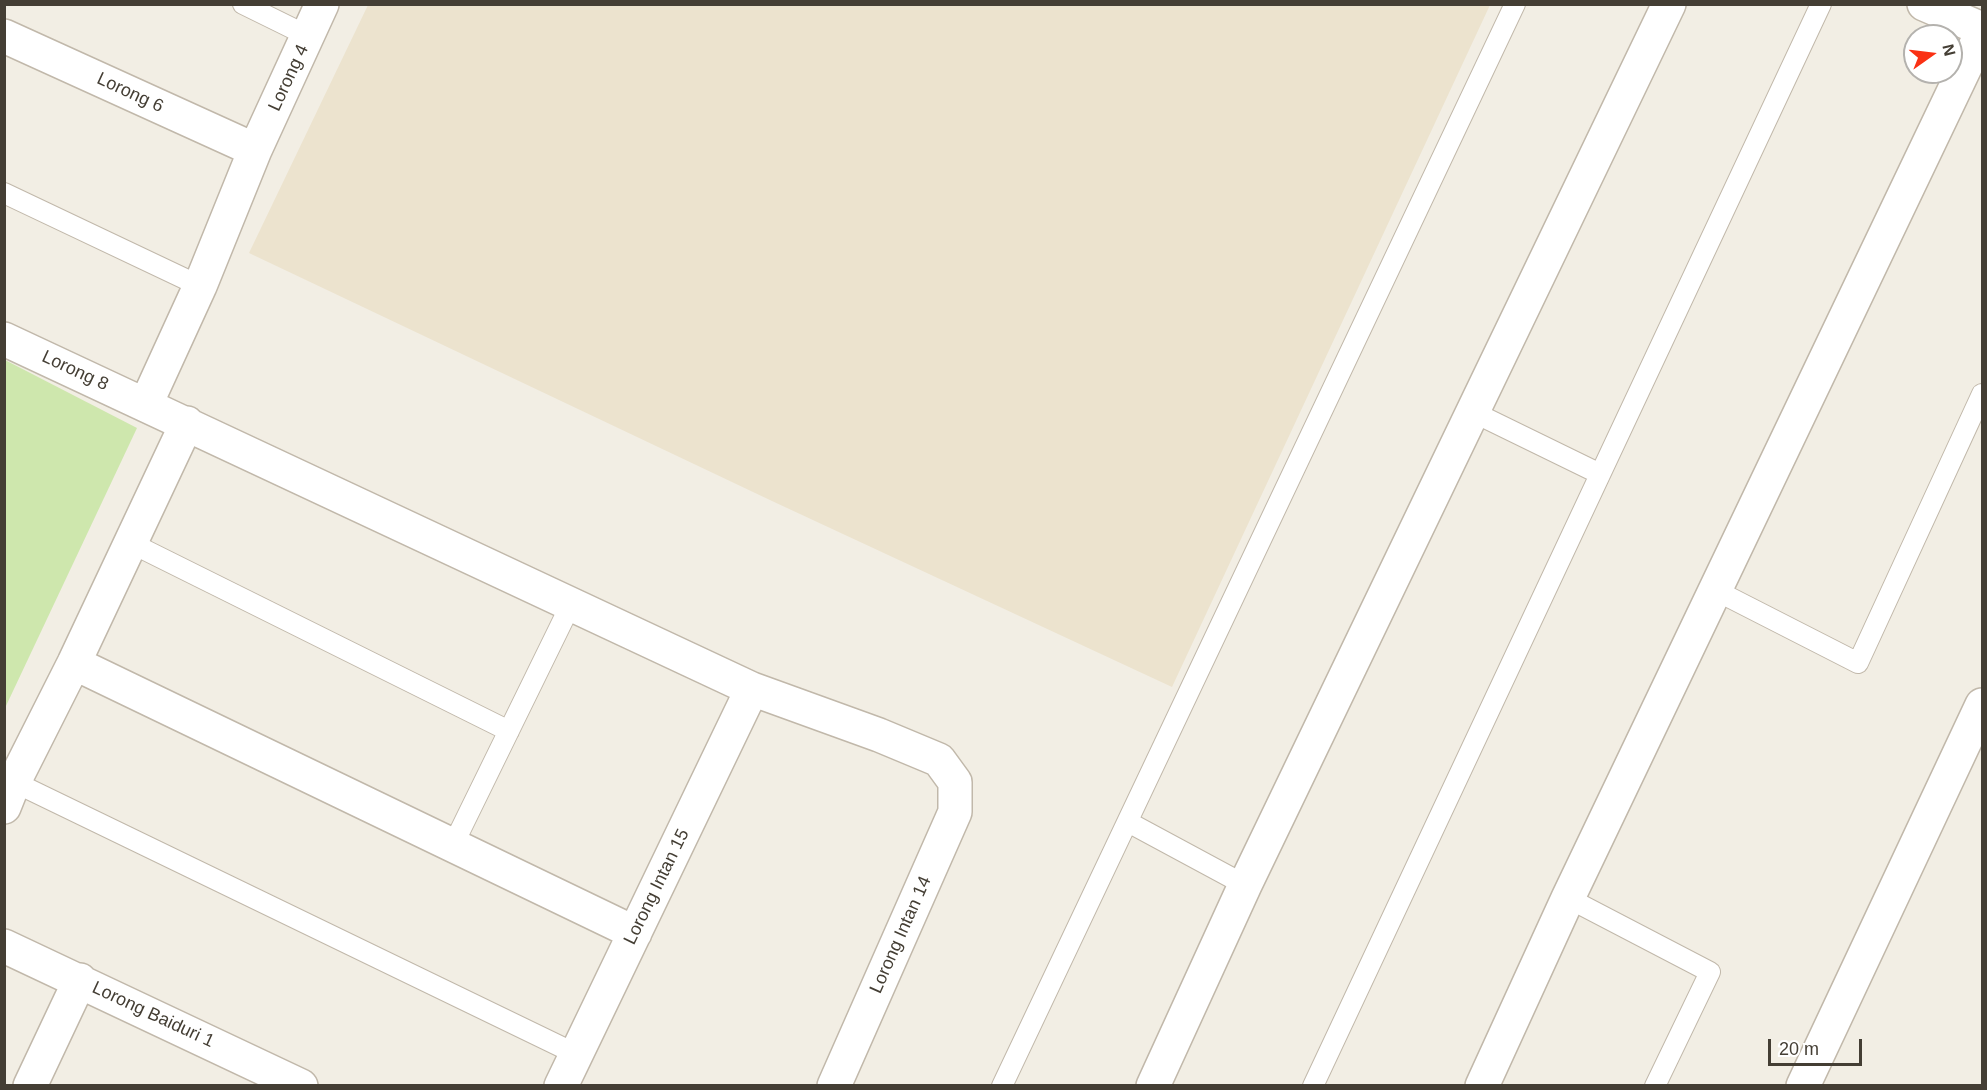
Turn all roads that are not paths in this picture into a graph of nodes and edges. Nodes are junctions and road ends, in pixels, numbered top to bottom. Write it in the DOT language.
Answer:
graph roads {
  1 [pos="243,4"];
  2 [pos="322,4"];
  3 [pos="1515,4"];
  4 [pos="1669,4"];
  5 [pos="1821,4"];
  6 [pos="1924,4"];
  7 [pos="1983,30"];
  8 [pos="4,36"];
  9 [pos="308,36"];
  10 [pos="255,150"];
  11 [pos="4,193"];
  12 [pos="200,286"];
  13 [pos="4,339"];
  14 [pos="1983,394"];
  15 [pos="146,404"];
  16 [pos="1473,412"];
  17 [pos="187,423"];
  18 [pos="1600,474"];
  19 [pos="131,543"];
  20 [pos="1715,590"];
  21 [pos="572,604"];
  22 [pos="74,663"];
  23 [pos="752,689"];
  24 [pos="1983,705"];
  25 [pos="509,731"];
  26 [pos="955,782"];
  27 [pos="9,795"];
  28 [pos="1128,822"];
  29 [pos="453,845"];
  30 [pos="1245,885"];
  31 [pos="1568,898"];
  32 [pos="635,933"];
  33 [pos="4,946"];
  34 [pos="80,980"];
  35 [pos="576,1054"];
  36 [pos="30,1086"];
  37 [pos="301,1086"];
  38 [pos="561,1086"];
  39 [pos="834,1086"];
  40 [pos="1002,1086"];
  41 [pos="1153,1086"];
  42 [pos="1313,1086"];
  43 [pos="1482,1086"];
  44 [pos="1655,1086"];
  45 [pos="1803,1086"];
  1 -- 9 [label="lane"];
  2 -- 9 [label="street, Lorong 4"];
  3 -- 28 [label="lane"];
  4 -- 16 [label="street"];
  5 -- 18 [label="lane"];
  6 -- 7 [label="street"];
  7 -- 20 [label="street"];
  8 -- 10 [label="street, Lorong 6"];
  9 -- 10 [label="street, Lorong 4"];
  10 -- 12 [label="street, Lorong 4"];
  11 -- 12 [label="lane"];
  12 -- 15 [label="street, Lorong 4"];
  13 -- 15 [label="street, Lorong 8"];
  14 -- 20 [label="lane"];
  15 -- 17 [label="street, Lorong 8"];
  16 -- 18 [label="lane"];
  16 -- 30 [label="street"];
  17 -- 19 [label="street"];
  17 -- 21 [label="street, Lorong 8"];
  18 -- 42 [label="lane"];
  19 -- 22 [label="street"];
  19 -- 25 [label="lane"];
  20 -- 31 [label="street"];
  21 -- 23 [label="street, Lorong 8"];
  21 -- 25 [label="lane"];
  22 -- 27 [label="street"];
  22 -- 29 [label="street"];
  23 -- 26 [label="street, Lorong 8"];
  23 -- 32 [label="street, Lorong Intan 15"];
  24 -- 45 [label="street"];
  25 -- 29 [label="lane"];
  26 -- 39 [label="street, Lorong Intan 14"];
  27 -- 35 [label="lane"];
  28 -- 30 [label="lane"];
  28 -- 40 [label="lane"];
  29 -- 32 [label="street"];
  30 -- 41 [label="street"];
  31 -- 43 [label="street"];
  31 -- 44 [label="lane"];
  32 -- 35 [label="street, Lorong Intan 15"];
  33 -- 34 [label="street, Lorong Baiduri 1"];
  34 -- 36 [label="street"];
  34 -- 37 [label="street, Lorong Baiduri 1"];
  35 -- 38 [label="street, Lorong Intan 15"];
}
